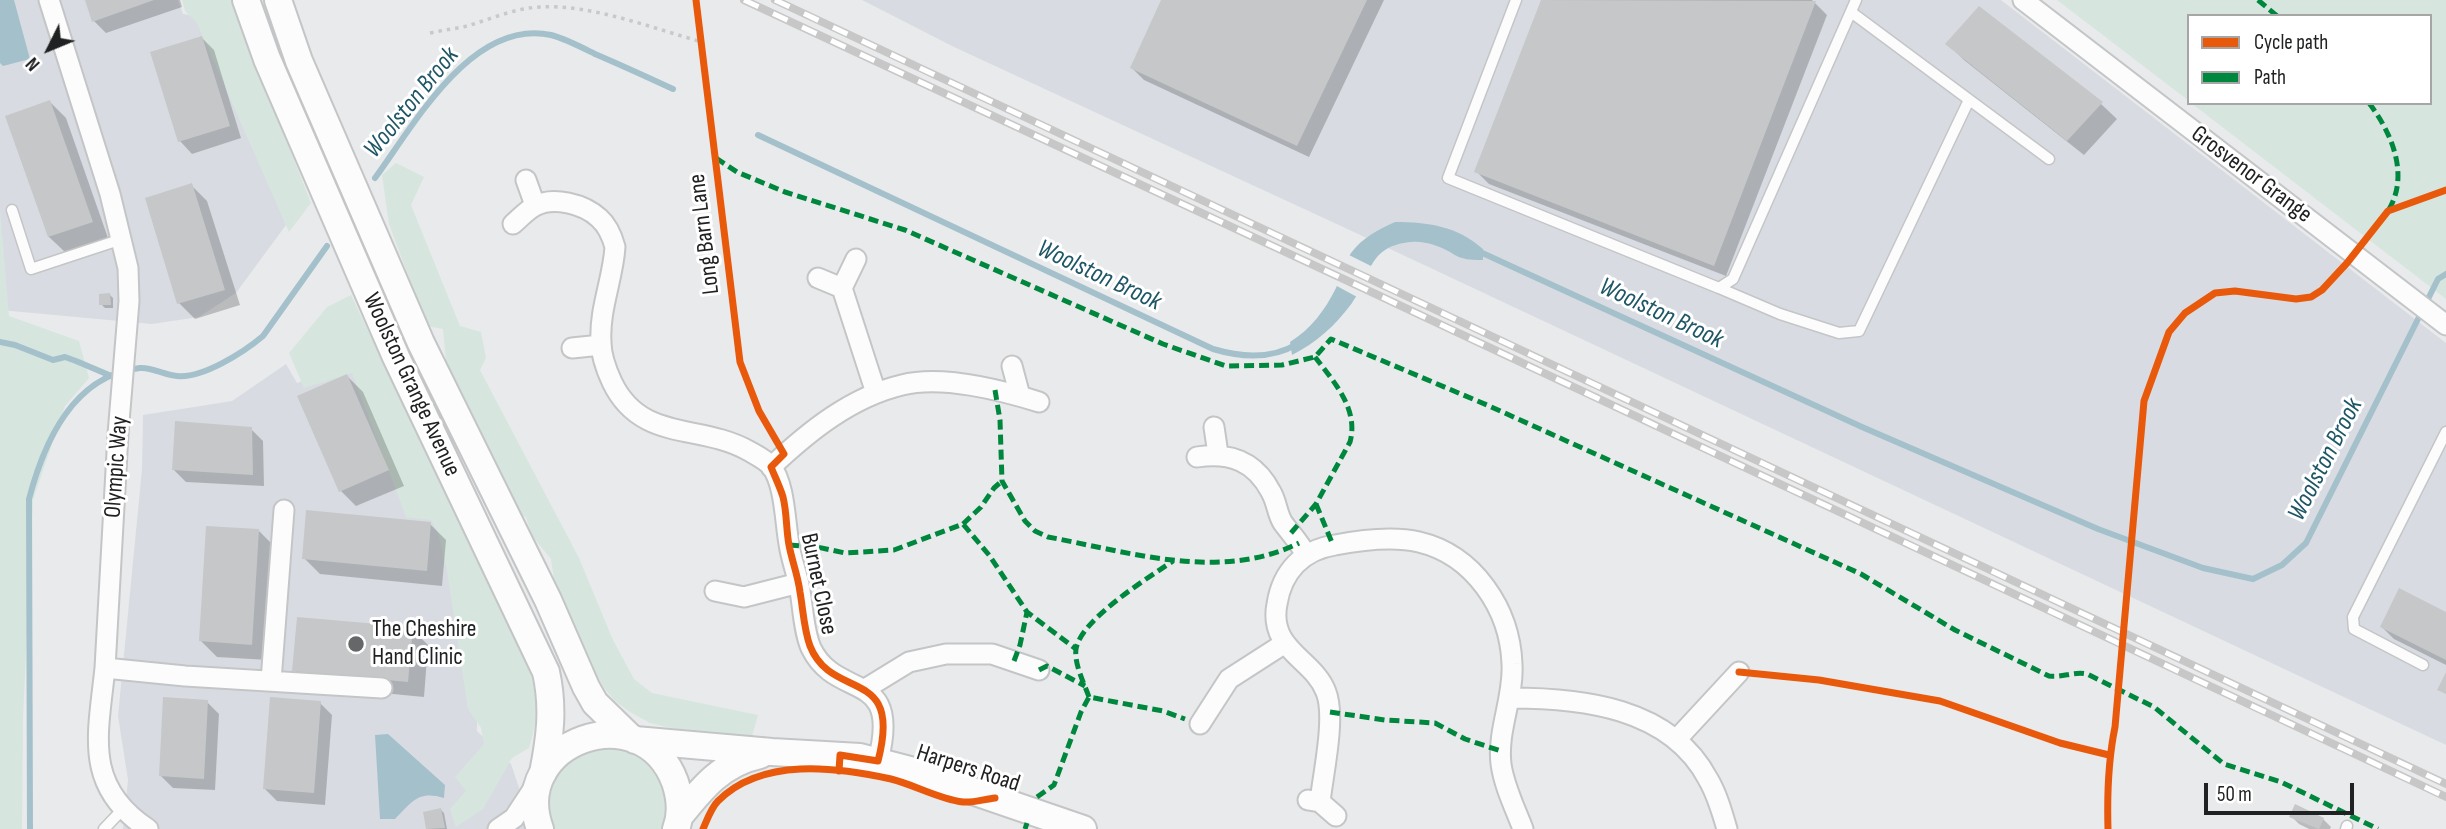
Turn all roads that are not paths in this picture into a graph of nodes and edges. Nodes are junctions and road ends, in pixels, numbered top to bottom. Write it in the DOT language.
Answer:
graph roads {
  1 [pos="49,0"];
  2 [pos="246,0"];
  3 [pos="278,0"];
  4 [pos="1516,0"];
  5 [pos="1856,0"];
  6 [pos="2023,0"];
  7 [pos="1851,12"];
  8 [pos="1969,100"];
  9 [pos="2049,159"];
  10 [pos="526,180"];
  11 [pos="536,205"];
  12 [pos="12,211"];
  13 [pos="513,224"];
  14 [pos="122,239"];
  15 [pos="856,259"];
  16 [pos="818,278"];
  17 [pos="842,288"];
  18 [pos="1719,288"];
  19 [pos="2441,320"];
  20 [pos="601,345"];
  21 [pos="572,348"];
  22 [pos="1012,366"];
  23 [pos="876,393"];
  24 [pos="1214,427"];
  25 [pos="2446,432"];
  26 [pos="1218,454"];
  27 [pos="1197,457"];
  28 [pos="771,467"];
  29 [pos="284,510"];
  30 [pos="1306,555"];
  31 [pos="799,583"];
  32 [pos="715,591"];
  33 [pos="1285,643"];
  34 [pos="2423,665"];
  35 [pos="105,668"];
  36 [pos="1039,670"];
  37 [pos="1739,671"];
  38 [pos="271,681"];
  39 [pos="382,688"];
  40 [pos="865,689"];
  41 [pos="1510,698"];
  42 [pos="1198,726"];
  43 [pos="633,739"];
  44 [pos="1676,740"];
  45 [pos="772,752"];
  46 [pos="878,761"];
  47 [pos="542,775"];
  48 [pos="122,810"];
  49 [pos="1336,816"];
  50 [pos="677,825"];
  51 [pos="104,829"];
  52 [pos="148,829"];
  53 [pos="498,829"];
  54 [pos="540,829"];
  55 [pos="1083,829"];
  56 [pos="1523,829"];
  57 [pos="1727,829"];
  1 -- 14 [label="street, Olympic Way"];
  2 -- 47 [label="main road, Woolston Grange Avenue"];
  3 -- 43 [label="main road, Woolston Grange Avenue"];
  4 -- 18 [label="lane"];
  5 -- 7 [label="lane"];
  6 -- 19 [label="street, Grosvenor Grange"];
  7 -- 8 [label="lane"];
  7 -- 18 [label="lane"];
  8 -- 9 [label="lane"];
  8 -- 18 [label="lane"];
  10 -- 11 [label="street"];
  11 -- 13 [label="street"];
  11 -- 20 [label="street"];
  12 -- 14 [label="lane"];
  14 -- 35 [label="street, Olympic Way"];
  15 -- 17 [label="street"];
  16 -- 17 [label="street"];
  17 -- 23 [label="street"];
  20 -- 21 [label="street"];
  20 -- 28 [label="street"];
  22 -- 23 [label="street"];
  23 -- 28 [label="street"];
  24 -- 26 [label="street"];
  25 -- 34 [label="lane"];
  26 -- 27 [label="street"];
  26 -- 30 [label="street"];
  28 -- 31 [label="street, Burnet Close"];
  29 -- 38 [label="street"];
  30 -- 33 [label="street"];
  30 -- 41 [label="street"];
  31 -- 32 [label="street, Burnet Close"];
  31 -- 40 [label="street, Burnet Close"];
  33 -- 42 [label="street"];
  33 -- 49 [label="street"];
  35 -- 38 [label="street"];
  35 -- 48 [label="street, Olympic Way"];
  36 -- 40 [label="street"];
  37 -- 44 [label="street"];
  38 -- 39 [label="street"];
  40 -- 46 [label="street"];
  41 -- 44 [label="street"];
  41 -- 56 [label="street"];
  43 -- 45 [label="main road, Harpers Road"];
  43 -- 47 [label="main road, Harpers Road"];
  43 -- 50 [label="main road, Woolston Grange Avenue"];
  44 -- 57 [label="street"];
  45 -- 46 [label="main road, Harpers Road"];
  45 -- 50 [label="main road, Harpers Road"];
  46 -- 55 [label="main road, Harpers Road"];
  47 -- 53 [label="street"];
  47 -- 54 [label="main road, Woolston Grange Avenue"];
  48 -- 51 [label="lane"];
  48 -- 52 [label="street"];
}
